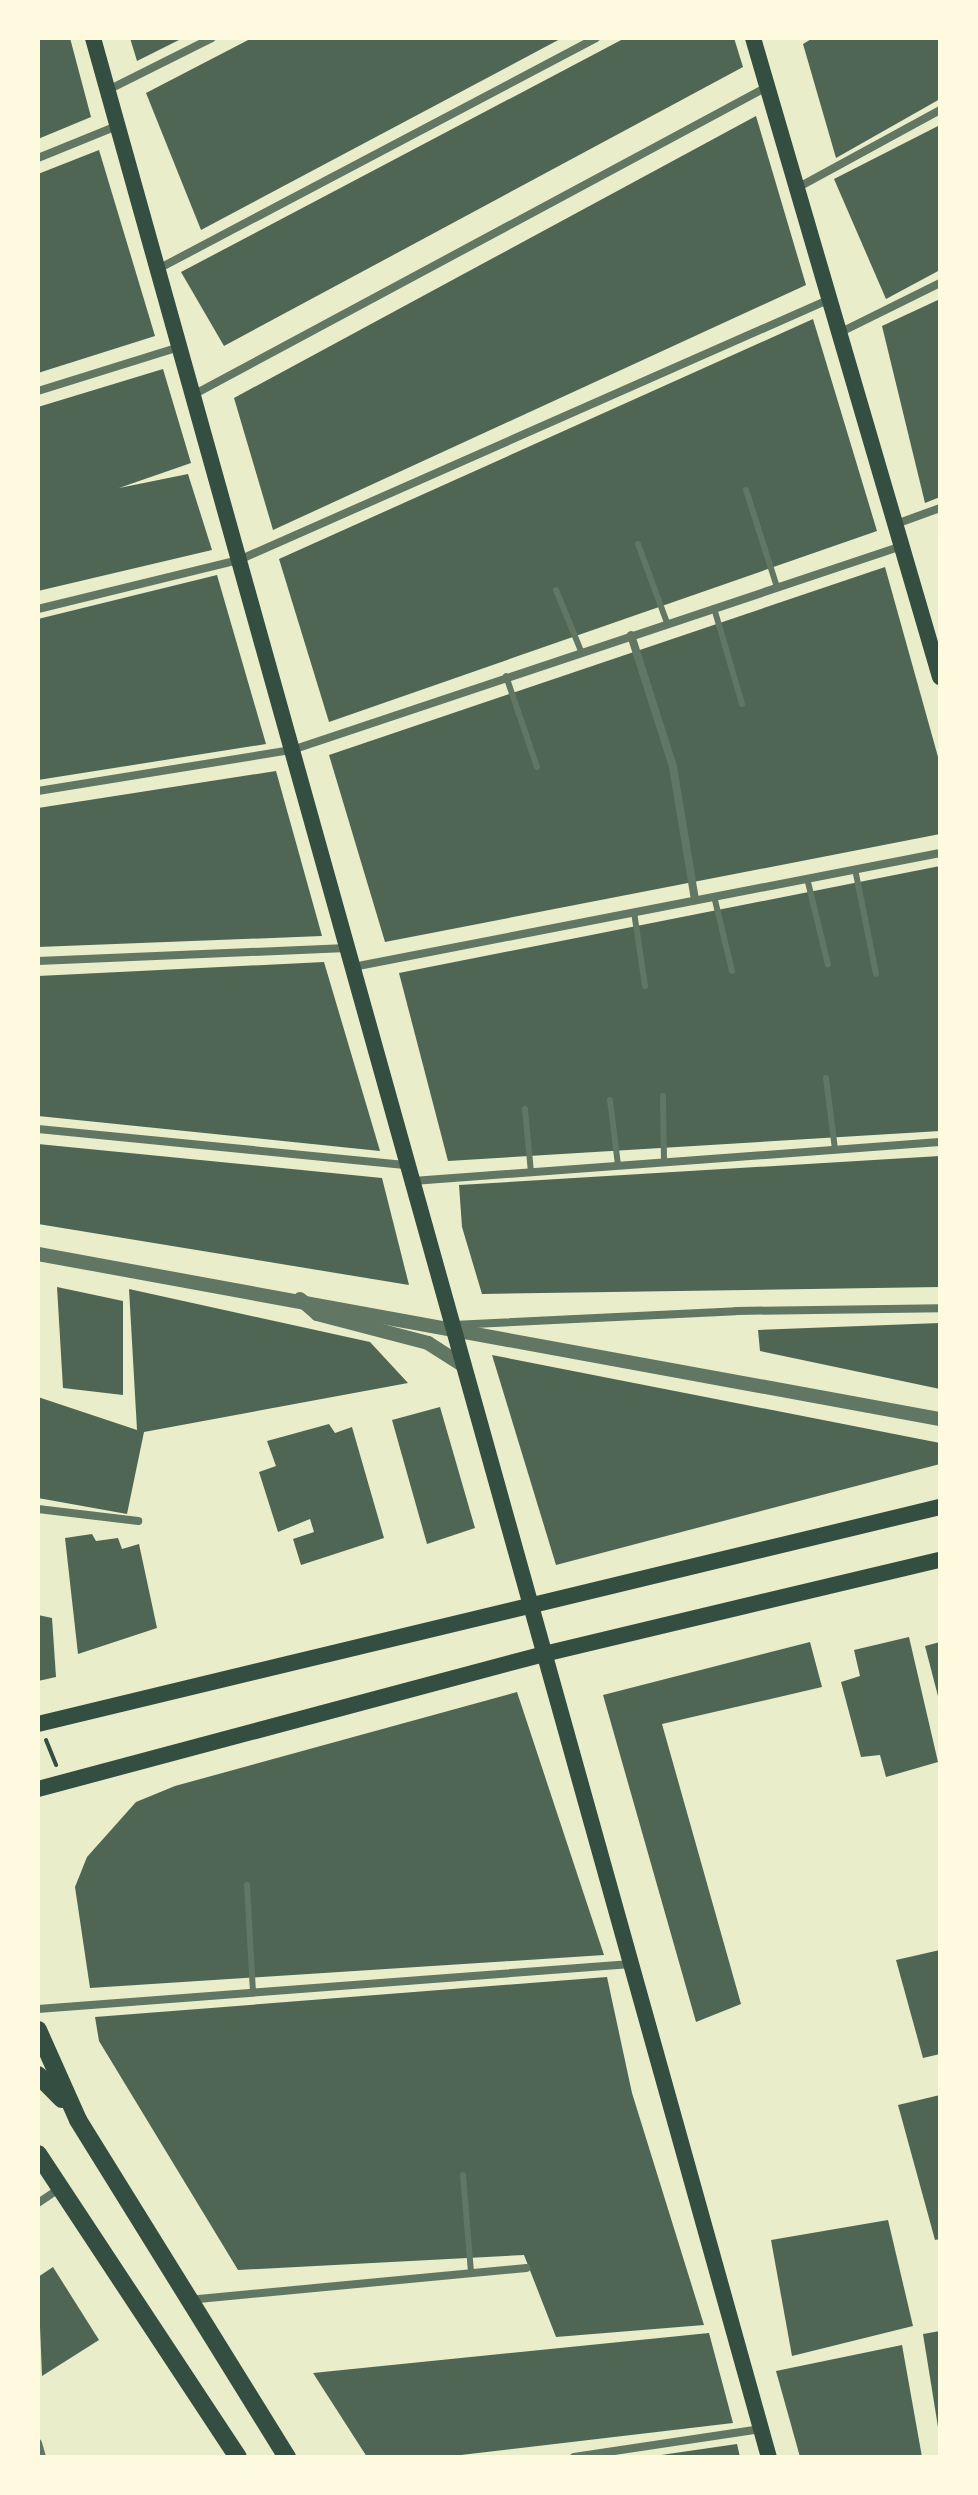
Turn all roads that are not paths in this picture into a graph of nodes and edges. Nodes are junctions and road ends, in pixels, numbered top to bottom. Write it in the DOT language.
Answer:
graph roads {
  1 [pos="93,38"];
  2 [pos="212,38"];
  3 [pos="596,38"];
  4 [pos="753,38"];
  5 [pos="768,87"];
  6 [pos="108,91"];
  7 [pos="940,110"];
  8 [pos="118,125"];
  9 [pos="38,158"];
  10 [pos="795,189"];
  11 [pos="157,269"];
  12 [pos="940,283"];
  13 [pos="828,300"];
  14 [pos="838,333"];
  15 [pos="179,347"];
  16 [pos="38,391"];
  17 [pos="193,395"];
  18 [pos="746,490"];
  19 [pos="940,508"];
  20 [pos="895,525"];
  21 [pos="638,544"];
  22 [pos="902,546"];
  23 [pos="239,560"];
  24 [pos="777,587"];
  25 [pos="556,590"];
  26 [pos="714,608"];
  27 [pos="38,609"];
  28 [pos="667,623"];
  29 [pos="631,635"];
  30 [pos="581,651"];
  31 [pos="506,676"];
  32 [pos="940,677"];
  33 [pos="742,704"];
  34 [pos="292,750"];
  35 [pos="537,767"];
  36 [pos="38,791"];
  37 [pos="940,853"];
  38 [pos="855,869"];
  39 [pos="807,878"];
  40 [pos="714,896"];
  41 [pos="695,900"];
  42 [pos="634,912"];
  43 [pos="347,948"];
  44 [pos="38,961"];
  45 [pos="828,965"];
  46 [pos="353,967"];
  47 [pos="732,971"];
  48 [pos="876,974"];
  49 [pos="645,986"];
  50 [pos="826,1078"];
  51 [pos="663,1096"];
  52 [pos="610,1100"];
  53 [pos="525,1109"];
  54 [pos="38,1129"];
  55 [pos="940,1142"];
  56 [pos="835,1149"];
  57 [pos="664,1162"];
  58 [pos="618,1165"];
  59 [pos="531,1172"];
  60 [pos="410,1173"];
  61 [pos="38,1254"];
  62 [pos="300,1299"];
  63 [pos="940,1308"];
  64 [pos="452,1325"];
  65 [pos="464,1366"];
  66 [pos="940,1419"];
  67 [pos="940,1507"];
  68 [pos="38,1509"];
  69 [pos="138,1521"];
  70 [pos="940,1560"];
  71 [pos="531,1607"];
  72 [pos="544,1654"];
  73 [pos="38,1724"];
  74 [pos="48,1781"];
  75 [pos="247,1885"];
  76 [pos="631,1964"];
  77 [pos="253,1993"];
  78 [pos="38,2009"];
  79 [pos="38,2030"];
  80 [pos="38,2075"];
  81 [pos="78,2120"];
  82 [pos="38,2154"];
  83 [pos="463,2175"];
  84 [pos="63,2186"];
  85 [pos="38,2203"];
  86 [pos="526,2268"];
  87 [pos="471,2273"];
  88 [pos="188,2300"];
  89 [pos="761,2429"];
  90 [pos="38,2443"];
  91 [pos="42,2457"];
  92 [pos="238,2457"];
  93 [pos="287,2457"];
  94 [pos="574,2457"];
  95 [pos="769,2457"];
  1 -- 6 [label="main road"];
  2 -- 6 [label="street"];
  3 -- 11 [label="street"];
  4 -- 5 [label="main road"];
  5 -- 10 [label="main road"];
  5 -- 17 [label="street"];
  6 -- 8 [label="main road"];
  7 -- 10 [label="street"];
  8 -- 9 [label="street"];
  8 -- 11 [label="main road"];
  10 -- 13 [label="main road"];
  11 -- 15 [label="main road"];
  12 -- 14 [label="street"];
  13 -- 14 [label="main road"];
  13 -- 23 [label="street"];
  14 -- 20 [label="main road"];
  15 -- 16 [label="street"];
  15 -- 17 [label="main road"];
  17 -- 23 [label="main road"];
  18 -- 24 [label="lane"];
  19 -- 20 [label="street"];
  20 -- 22 [label="main road"];
  21 -- 28 [label="lane"];
  22 -- 24 [label="street"];
  22 -- 32 [label="main road"];
  23 -- 27 [label="street"];
  23 -- 34 [label="main road"];
  24 -- 26 [label="street"];
  25 -- 30 [label="lane"];
  26 -- 28 [label="street"];
  26 -- 33 [label="lane"];
  28 -- 29 [label="street"];
  29 -- 30 [label="street"];
  29 -- 41 [label="street"];
  30 -- 31 [label="street"];
  31 -- 34 [label="street"];
  31 -- 35 [label="lane"];
  34 -- 36 [label="street"];
  34 -- 43 [label="main road"];
  37 -- 38 [label="street"];
  38 -- 39 [label="street"];
  38 -- 48 [label="lane"];
  39 -- 40 [label="street"];
  39 -- 45 [label="lane"];
  40 -- 41 [label="street"];
  40 -- 47 [label="lane"];
  41 -- 42 [label="street"];
  42 -- 46 [label="street"];
  42 -- 49 [label="lane"];
  43 -- 44 [label="street"];
  43 -- 46 [label="main road"];
  46 -- 60 [label="main road"];
  50 -- 56 [label="lane"];
  51 -- 57 [label="lane"];
  52 -- 58 [label="lane"];
  53 -- 59 [label="lane"];
  54 -- 60 [label="street"];
  55 -- 56 [label="street"];
  56 -- 57 [label="street"];
  57 -- 58 [label="street"];
  58 -- 59 [label="street"];
  59 -- 60 [label="street"];
  60 -- 64 [label="main road"];
  61 -- 62 [label="street"];
  62 -- 64 [label="street"];
  62 -- 65 [label="street"];
  63 -- 64 [label="street"];
  64 -- 65 [label="main road"];
  64 -- 66 [label="street"];
  65 -- 71 [label="main road"];
  67 -- 71 [label="main road"];
  68 -- 69 [label="street"];
  70 -- 72 [label="main road"];
  71 -- 72 [label="main road"];
  71 -- 73 [label="main road"];
  72 -- 74 [label="main road"];
  72 -- 76 [label="main road"];
  75 -- 77 [label="lane"];
  76 -- 77 [label="street"];
  76 -- 89 [label="main road"];
  77 -- 78 [label="street"];
  79 -- 81 [label="main road"];
  80 -- 81 [label="main road"];
  81 -- 88 [label="main road"];
  82 -- 84 [label="main road"];
  83 -- 87 [label="lane"];
  84 -- 85 [label="street"];
  84 -- 92 [label="main road"];
  86 -- 87 [label="street"];
  87 -- 88 [label="street"];
  88 -- 93 [label="main road"];
  89 -- 94 [label="street"];
  89 -- 95 [label="main road"];
  90 -- 91 [label="street"];
}
